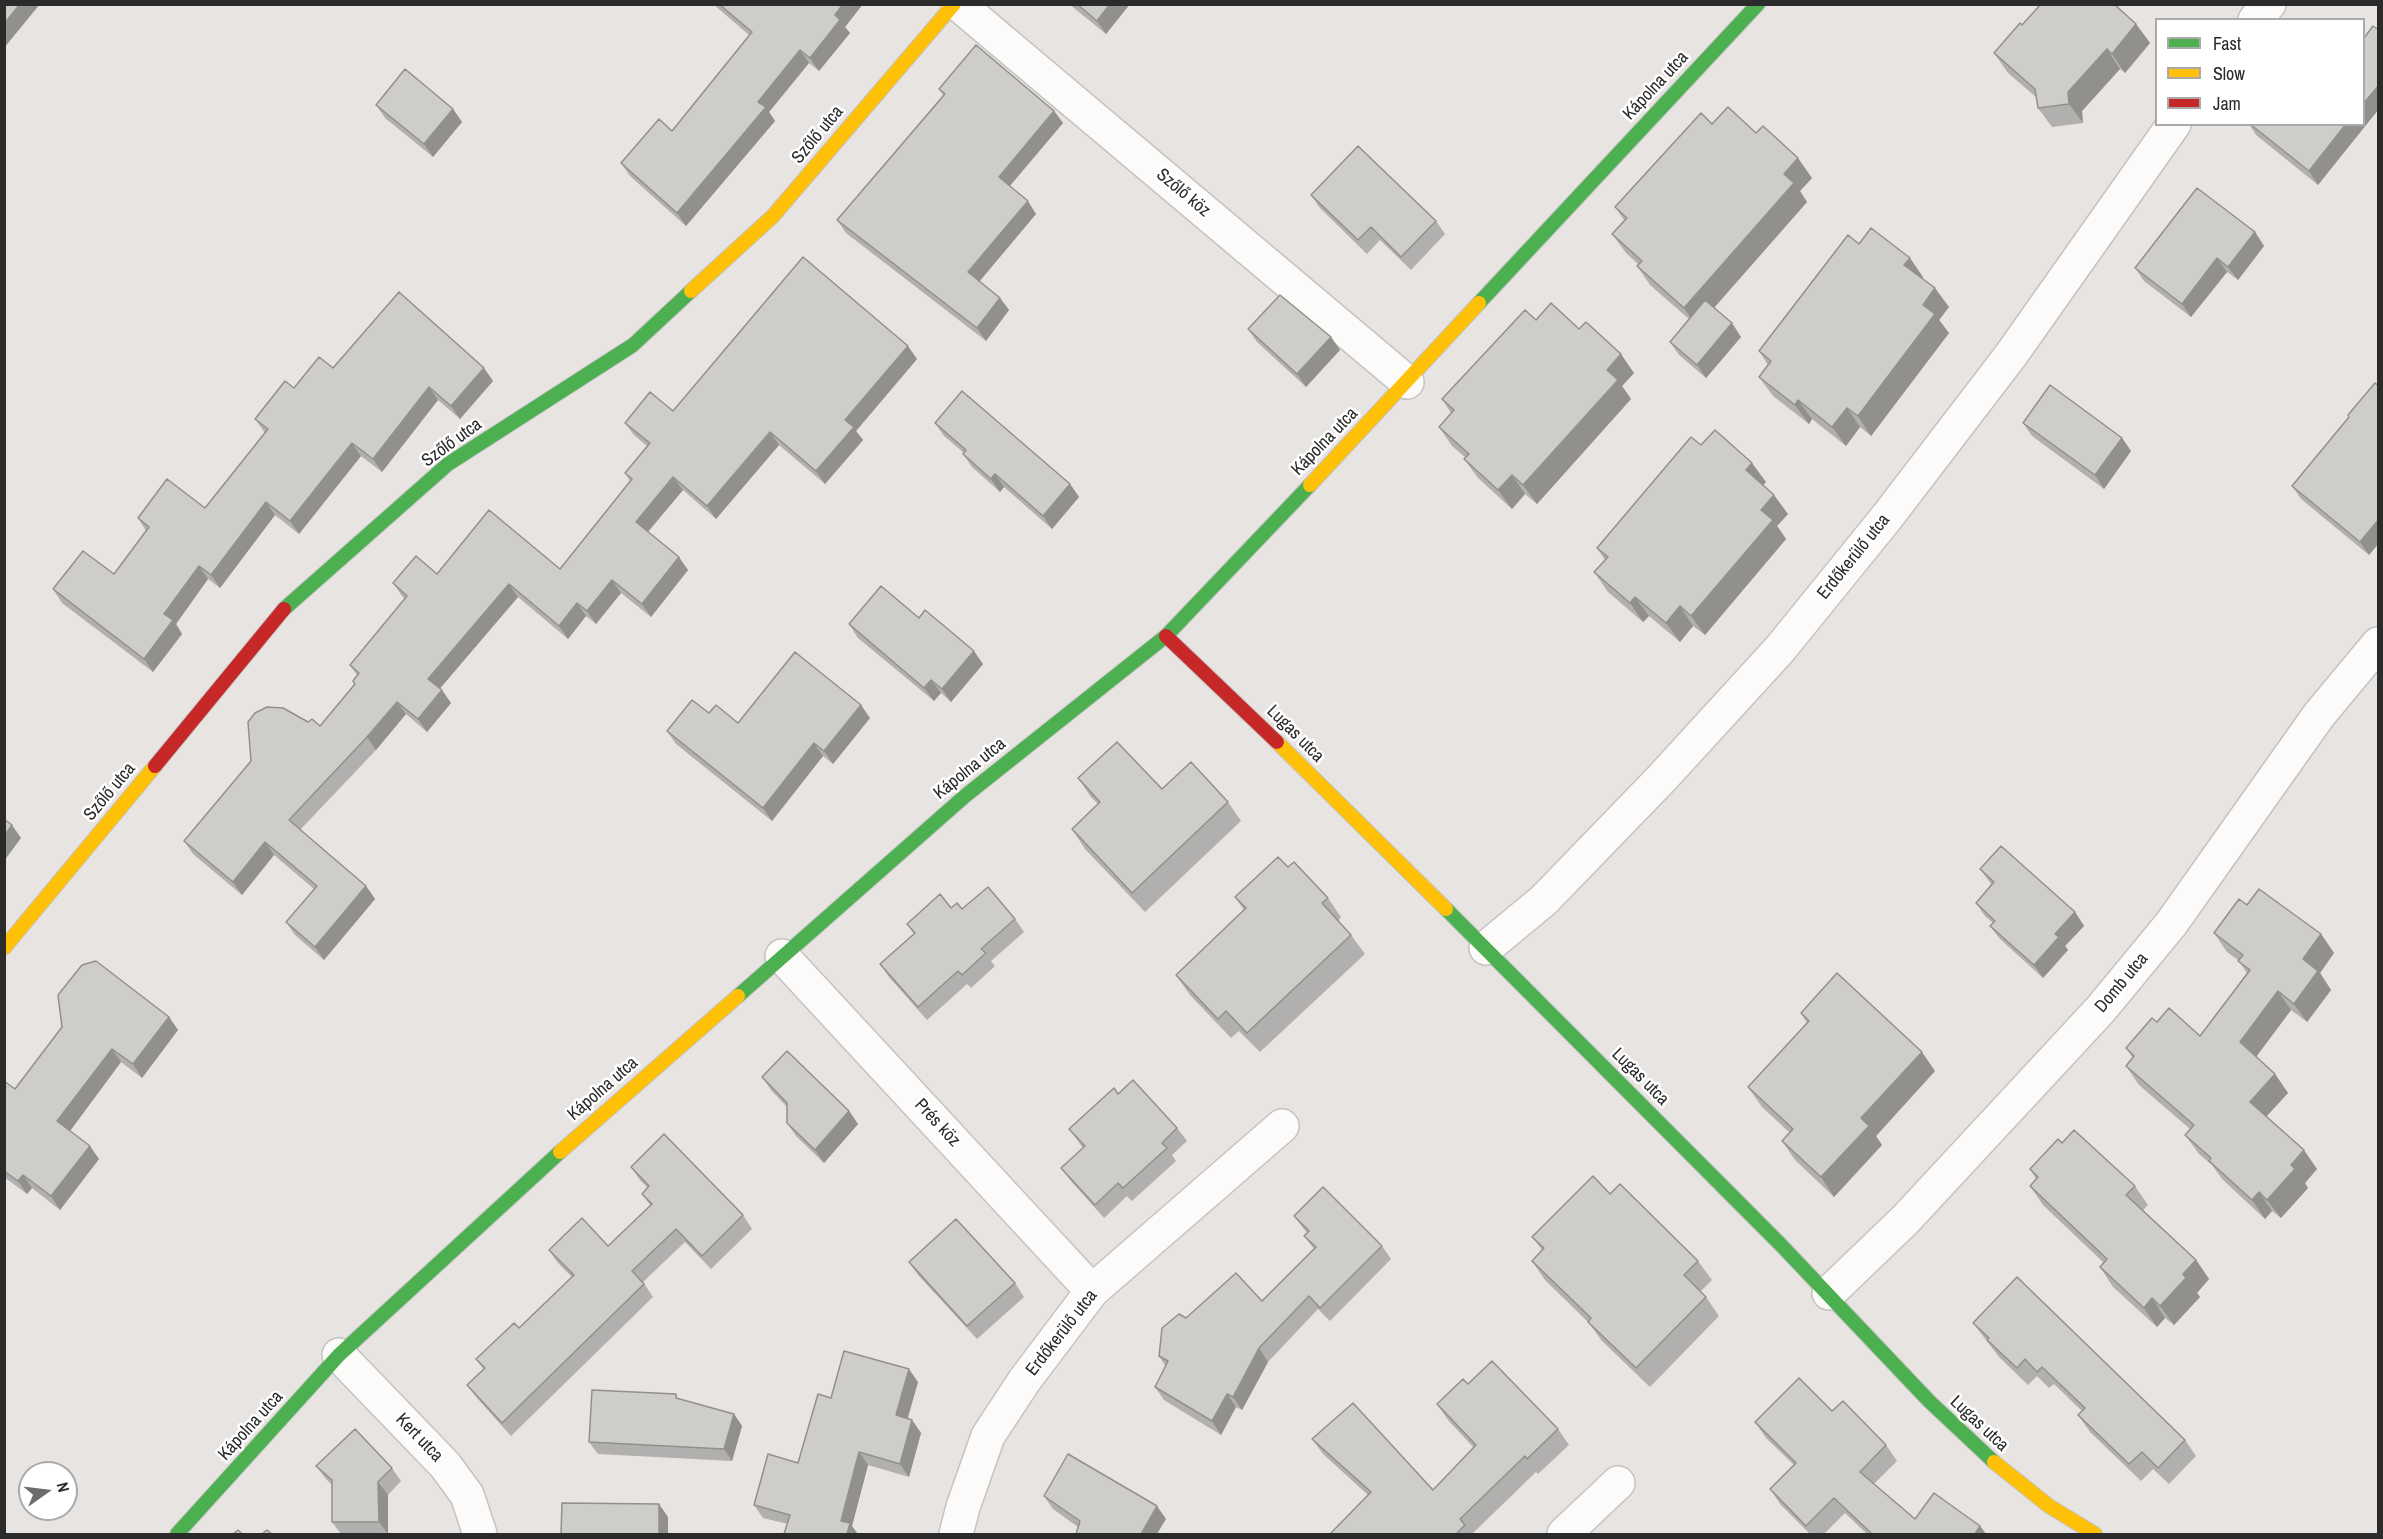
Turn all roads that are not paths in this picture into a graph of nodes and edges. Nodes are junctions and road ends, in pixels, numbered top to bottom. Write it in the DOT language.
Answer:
graph roads {
  1 [pos="956,4"];
  2 [pos="1758,4"];
  3 [pos="2269,4"];
  4 [pos="2257,18"];
  5 [pos="2173,126"];
  6 [pos="1407,382"];
  7 [pos="1166,636"];
  8 [pos="2379,644"];
  9 [pos="4,948"];
  10 [pos="1486,948"];
  11 [pos="782,956"];
  12 [pos="1282,1126"];
  13 [pos="1092,1291"];
  14 [pos="1829,1293"];
  15 [pos="339,1355"];
  16 [pos="1618,1483"];
  17 [pos="177,1534"];
  18 [pos="480,1534"];
  19 [pos="956,1534"];
  20 [pos="1564,1534"];
  21 [pos="2095,1534"];
  1 -- 6 [label="street, Szőlő köz"];
  1 -- 9 [label="street, Szőlő utca"];
  2 -- 6 [label="street, Kápolna utca"];
  3 -- 4 [label="street"];
  5 -- 10 [label="street, Erdőkerülő utca"];
  6 -- 7 [label="street, Kápolna utca"];
  7 -- 10 [label="street, Lugas utca"];
  7 -- 11 [label="street, Kápolna utca"];
  8 -- 14 [label="street, Domb utca"];
  10 -- 14 [label="street, Lugas utca"];
  11 -- 13 [label="street, Prés köz"];
  11 -- 15 [label="street, Kápolna utca"];
  12 -- 13 [label="street, Erdőkerülő utca"];
  13 -- 19 [label="street, Erdőkerülő utca"];
  14 -- 21 [label="street, Lugas utca"];
  15 -- 17 [label="street, Kápolna utca"];
  15 -- 18 [label="street, Kert utca"];
  16 -- 20 [label="street"];
}
